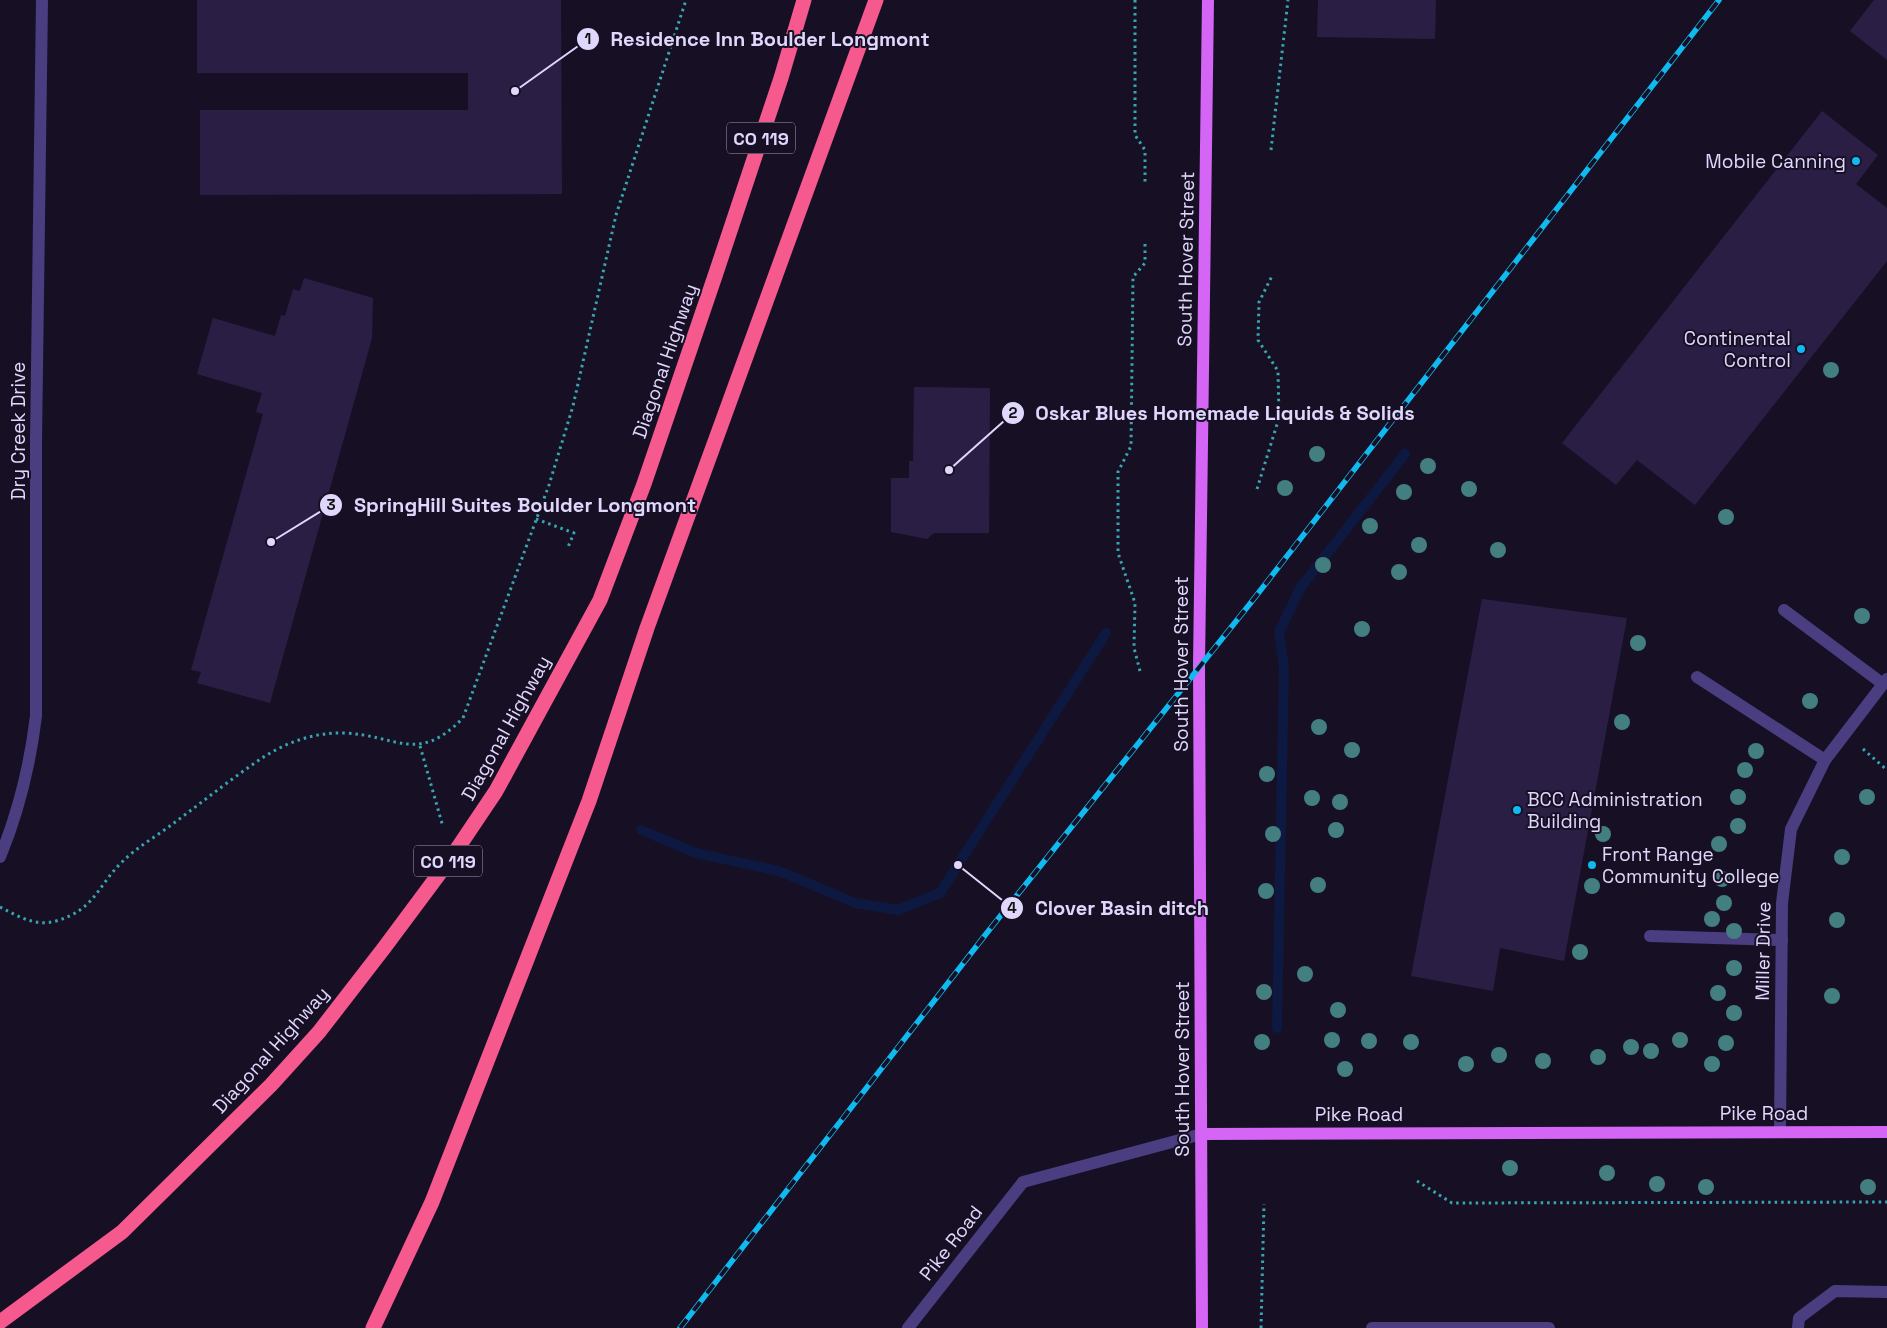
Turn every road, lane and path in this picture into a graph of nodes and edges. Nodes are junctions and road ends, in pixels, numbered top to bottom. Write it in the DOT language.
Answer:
graph roads {
  1 [pos="42,0"];
  2 [pos="686,0"];
  3 [pos="804,0"];
  4 [pos="876,0"];
  5 [pos="1135,0"];
  6 [pos="1208,0"];
  7 [pos="1288,0"];
  8 [pos="1271,150"];
  9 [pos="1145,184"];
  10 [pos="1145,240"];
  11 [pos="1273,274"];
  12 [pos="1256,489"];
  13 [pos="536,519"];
  14 [pos="568,547"];
  15 [pos="1784,610"];
  16 [pos="1140,671"];
  17 [pos="1697,677"];
  18 [pos="1885,682"];
  19 [pos="420,746"];
  20 [pos="1860,747"];
  21 [pos="1825,760"];
  22 [pos="1887,770"];
  23 [pos="0,857"];
  24 [pos="451,858"];
  25 [pos="0,907"];
  26 [pos="1650,936"];
  27 [pos="1782,940"];
  28 [pos="1780,1132"];
  29 [pos="1887,1132"];
  30 [pos="1202,1134"];
  31 [pos="1418,1181"];
  32 [pos="1887,1202"];
  33 [pos="1264,1204"];
  34 [pos="1887,1292"];
  35 [pos="0,1322"];
  36 [pos="373,1328"];
  37 [pos="908,1328"];
  38 [pos="1202,1328"];
  39 [pos="1261,1328"];
  40 [pos="1372,1328"];
  41 [pos="1549,1328"];
  42 [pos="1798,1328"];
  1 -- 23 [label="street, Dry Creek Drive"];
  2 -- 13 [label="path"];
  3 -- 24 [label="highway, Diagonal Highway / CO 119"];
  4 -- 36 [label="highway, CO 119"];
  5 -- 9 [label="path"];
  6 -- 30 [label="main road, South Hover Street"];
  7 -- 8 [label="path"];
  10 -- 16 [label="path"];
  11 -- 12 [label="path"];
  13 -- 14 [label="path"];
  13 -- 19 [label="path"];
  15 -- 18 [label="street"];
  17 -- 21 [label="street"];
  18 -- 21 [label="street, Miller Drive"];
  19 -- 24 [label="path"];
  19 -- 25 [label="path"];
  20 -- 22 [label="path"];
  21 -- 27 [label="street, Miller Drive"];
  24 -- 35 [label="highway, Diagonal Highway / CO 119"];
  26 -- 27 [label="street"];
  27 -- 28 [label="street, Miller Drive"];
  28 -- 29 [label="main road, Pike Road"];
  28 -- 30 [label="main road, Pike Road"];
  30 -- 37 [label="street, Pike Road"];
  30 -- 38 [label="main road, South Hover Street"];
  31 -- 32 [label="path"];
  33 -- 39 [label="path"];
  34 -- 42 [label="street"];
  40 -- 41 [label="street"];
}
